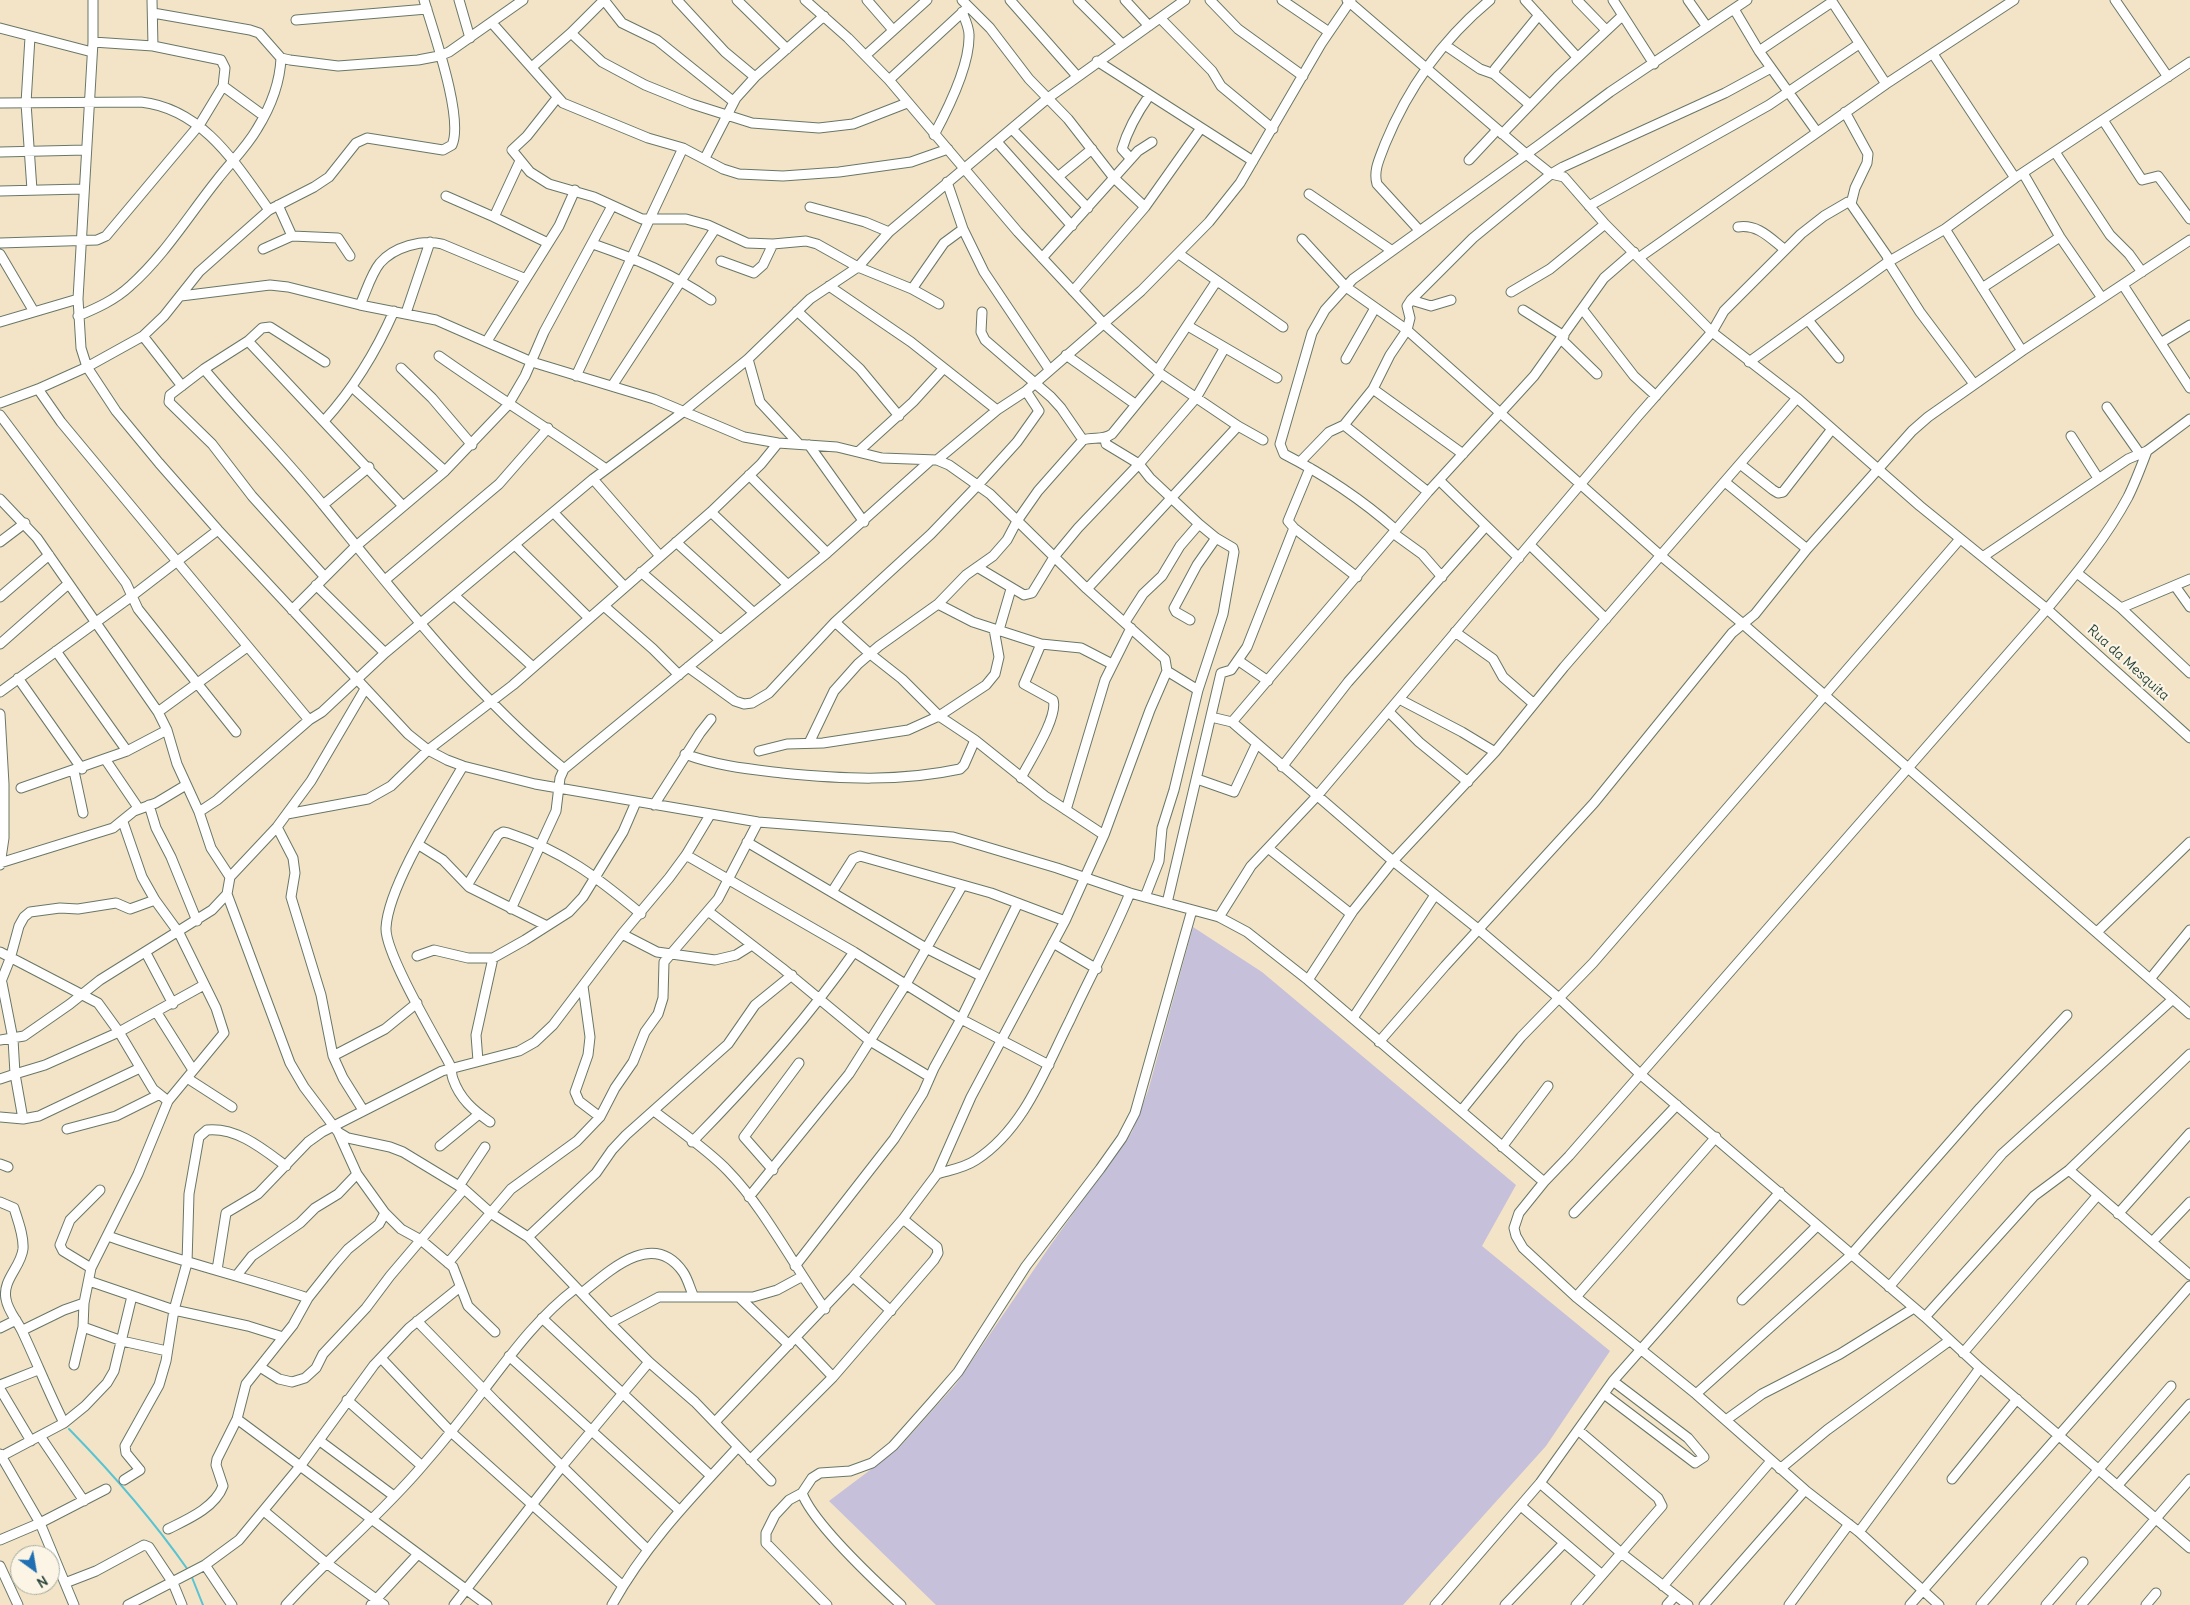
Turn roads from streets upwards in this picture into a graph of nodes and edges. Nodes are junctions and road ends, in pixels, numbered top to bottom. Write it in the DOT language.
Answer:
graph roads {
  1 [pos="93,0"];
  2 [pos="152,0"];
  3 [pos="459,0"];
  4 [pos="523,0"];
  5 [pos="604,0"];
  6 [pos="677,0"];
  7 [pos="737,0"];
  8 [pos="805,0"];
  9 [pos="867,0"];
  10 [pos="926,0"];
  11 [pos="1010,0"];
  12 [pos="1078,0"];
  13 [pos="1125,0"];
  14 [pos="1185,0"];
  15 [pos="1210,0"];
  16 [pos="1282,0"];
  17 [pos="1490,0"];
  18 [pos="1525,0"];
  19 [pos="1577,0"];
  20 [pos="1613,0"];
  21 [pos="1688,0"];
  22 [pos="1748,0"];
  23 [pos="2014,0"];
  24 [pos="2115,0"];
  25 [pos="1349,1"];
  26 [pos="1832,1"];
  27 [pos="1172,4"];
  28 [pos="425,5"];
  29 [pos="964,6"];
  30 [pos="1734,9"];
  31 [pos="153,12"];
  32 [pos="1539,15"];
  33 [pos="824,16"];
  34 [pos="1622,16"];
  35 [pos="1160,18"];
  36 [pos="296,20"];
  37 [pos="492,23"];
  38 [pos="1149,26"];
  39 [pos="1707,26"];
  40 [pos="0,28"];
  41 [pos="893,30"];
  42 [pos="1606,30"];
  43 [pos="1329,32"];
  44 [pos="571,34"];
  45 [pos="30,37"];
  46 [pos="470,38"];
  47 [pos="93,42"];
  48 [pos="1122,44"];
  49 [pos="1859,44"];
  50 [pos="1446,45"];
  51 [pos="153,46"];
  52 [pos="787,49"];
  53 [pos="1759,51"];
  54 [pos="92,52"];
  55 [pos="1933,54"];
  56 [pos="866,55"];
  57 [pos="439,56"];
  58 [pos="1577,57"];
  59 [pos="281,58"];
  60 [pos="1097,61"];
  61 [pos="2190,62"];
  62 [pos="1654,64"];
  63 [pos="532,67"];
  64 [pos="1425,68"];
  65 [pos="1771,68"];
  66 [pos="1494,74"];
  67 [pos="1077,76"];
  68 [pos="1303,76"];
  69 [pos="755,77"];
  70 [pos="2168,77"];
  71 [pos="889,80"];
  72 [pos="1886,84"];
  73 [pos="223,86"];
  74 [pos="1788,93"];
  75 [pos="1149,96"];
  76 [pos="557,98"];
  77 [pos="1048,98"];
  78 [pos="734,102"];
  79 [pos="26,103"];
  80 [pos="0,104"];
  81 [pos="88,104"];
  82 [pos="907,104"];
  83 [pos="1530,104"];
  84 [pos="1845,112"];
  85 [pos="264,116"];
  86 [pos="726,116"];
  87 [pos="2103,120"];
  88 [pos="200,124"];
  89 [pos="1201,128"];
  90 [pos="1012,129"];
  91 [pos="1273,129"];
  92 [pos="1500,132"];
  93 [pos="1817,132"];
  94 [pos="934,135"];
  95 [pos="997,142"];
  96 [pos="1152,142"];
  97 [pos="683,148"];
  98 [pos="948,149"];
  99 [pos="1092,149"];
  100 [pos="30,150"];
  101 [pos="86,150"];
  102 [pos="0,152"];
  103 [pos="2055,152"];
  104 [pos="1526,154"];
  105 [pos="705,158"];
  106 [pos="233,159"];
  107 [pos="1131,159"];
  108 [pos="1469,160"];
  109 [pos="1253,161"];
  110 [pos="520,162"];
  111 [pos="964,168"];
  112 [pos="1551,174"];
  113 [pos="1060,176"];
  114 [pos="2019,176"];
  115 [pos="1114,178"];
  116 [pos="947,182"];
  117 [pos="82,189"];
  118 [pos="32,190"];
  119 [pos="575,190"];
  120 [pos="0,191"];
  121 [pos="1309,194"];
  122 [pos="446,196"];
  123 [pos="1851,204"];
  124 [pos="278,205"];
  125 [pos="612,206"];
  126 [pos="1589,206"];
  127 [pos="810,207"];
  128 [pos="1145,207"];
  129 [pos="1088,208"];
  130 [pos="269,210"];
  131 [pos="494,217"];
  132 [pos="2190,219"];
  133 [pos="649,220"];
  134 [pos="1605,224"];
  135 [pos="1072,226"];
  136 [pos="1738,227"];
  137 [pos="715,229"];
  138 [pos="1945,229"];
  139 [pos="963,230"];
  140 [pos="1419,230"];
  141 [pos="889,232"];
  142 [pos="292,236"];
  143 [pos="2060,237"];
  144 [pos="1302,239"];
  145 [pos="2190,240"];
  146 [pos="81,241"];
  147 [pos="430,242"];
  148 [pos="0,243"];
  149 [pos="548,243"];
  150 [pos="593,244"];
  151 [pos="773,244"];
  152 [pos="263,249"];
  153 [pos="1392,250"];
  154 [pos="1784,250"];
  155 [pos="0,254"];
  156 [pos="1179,254"];
  157 [pos="1637,254"];
  158 [pos="350,256"];
  159 [pos="630,257"];
  160 [pos="1042,258"];
  161 [pos="721,261"];
  162 [pos="1888,262"];
  163 [pos="858,267"];
  164 [pos="2142,272"];
  165 [pos="526,279"];
  166 [pos="682,280"];
  167 [pos="1216,282"];
  168 [pos="2123,285"];
  169 [pos="829,286"];
  170 [pos="1346,287"];
  171 [pos="1982,288"];
  172 [pos="912,289"];
  173 [pos="1073,291"];
  174 [pos="1511,292"];
  175 [pos="181,296"];
  176 [pos="78,298"];
  177 [pos="2102,298"];
  178 [pos="711,300"];
  179 [pos="1411,300"];
  180 [pos="1451,300"];
  181 [pos="939,304"];
  182 [pos="360,305"];
  183 [pos="1375,308"];
  184 [pos="34,310"];
  185 [pos="1523,310"];
  186 [pos="1583,310"];
  187 [pos="394,311"];
  188 [pos="796,311"];
  189 [pos="982,312"];
  190 [pos="406,313"];
  191 [pos="78,316"];
  192 [pos="1808,320"];
  193 [pos="0,322"];
  194 [pos="1103,323"];
  195 [pos="2190,325"];
  196 [pos="1188,326"];
  197 [pos="1283,327"];
  198 [pos="1407,330"];
  199 [pos="1712,332"];
  200 [pos="143,336"];
  201 [pos="1562,337"];
  202 [pos="248,341"];
  203 [pos="487,341"];
  204 [pos="2162,342"];
  205 [pos="1224,349"];
  206 [pos="2022,351"];
  207 [pos="1066,355"];
  208 [pos="439,356"];
  209 [pos="1839,358"];
  210 [pos="748,359"];
  211 [pos="1346,359"];
  212 [pos="325,362"];
  213 [pos="532,362"];
  214 [pos="1749,362"];
  215 [pos="87,367"];
  216 [pos="401,368"];
  217 [pos="204,369"];
  218 [pos="942,369"];
  219 [pos="1049,369"];
  220 [pos="1159,372"];
  221 [pos="1597,374"];
  222 [pos="576,376"];
  223 [pos="1277,378"];
  224 [pos="1034,383"];
  225 [pos="1974,384"];
  226 [pos="182,386"];
  227 [pos="612,386"];
  228 [pos="352,387"];
  229 [pos="2190,388"];
  230 [pos="38,389"];
  231 [pos="1373,389"];
  232 [pos="1026,391"];
  233 [pos="1656,396"];
  234 [pos="1196,398"];
  235 [pos="1797,398"];
  236 [pos="0,403"];
  237 [pos="1135,404"];
  238 [pos="508,405"];
  239 [pos="2107,406"];
  240 [pos="997,410"];
  241 [pos="683,412"];
  242 [pos="1500,412"];
  243 [pos="0,415"];
  244 [pos="898,416"];
  245 [pos="2190,419"];
  246 [pos="324,421"];
  247 [pos="1344,425"];
  248 [pos="1238,426"];
  249 [pos="548,428"];
  250 [pos="1832,429"];
  251 [pos="2071,436"];
  252 [pos="1105,439"];
  253 [pos="1082,440"];
  254 [pos="1263,440"];
  255 [pos="778,443"];
  256 [pos="472,444"];
  257 [pos="804,445"];
  258 [pos="859,451"];
  259 [pos="2144,453"];
  260 [pos="1463,454"];
  261 [pos="934,460"];
  262 [pos="1300,462"];
  263 [pos="1139,464"];
  264 [pos="1740,464"];
  265 [pos="369,467"];
  266 [pos="1310,468"];
  267 [pos="606,469"];
  268 [pos="1879,470"];
  269 [pos="445,471"];
  270 [pos="749,476"];
  271 [pos="2098,478"];
  272 [pos="593,479"];
  273 [pos="1439,480"];
  274 [pos="1725,482"];
  275 [pos="1582,484"];
  276 [pos="978,485"];
  277 [pos="1428,492"];
  278 [pos="1171,498"];
  279 [pos="0,500"];
  280 [pos="323,505"];
  281 [pos="403,506"];
  282 [pos="711,512"];
  283 [pos="554,513"];
  284 [pos="1017,521"];
  285 [pos="864,522"];
  286 [pos="25,524"];
  287 [pos="1199,524"];
  288 [pos="1486,526"];
  289 [pos="1294,528"];
  290 [pos="218,530"];
  291 [pos="1394,531"];
  292 [pos="1216,538"];
  293 [pos="1960,539"];
  294 [pos="0,542"];
  295 [pos="676,542"];
  296 [pos="1530,545"];
  297 [pos="516,546"];
  298 [pos="355,547"];
  299 [pos="1807,548"];
  300 [pos="827,553"];
  301 [pos="48,555"];
  302 [pos="1660,555"];
  303 [pos="660,556"];
  304 [pos="1984,556"];
  305 [pos="1054,557"];
  306 [pos="1519,558"];
  307 [pos="176,562"];
  308 [pos="977,567"];
  309 [pos="641,572"];
  310 [pos="2077,573"];
  311 [pos="324,576"];
  312 [pos="1357,576"];
  313 [pos="1442,577"];
  314 [pos="385,580"];
  315 [pos="2190,580"];
  316 [pos="67,585"];
  317 [pos="316,585"];
  318 [pos="788,585"];
  319 [pos="2176,586"];
  320 [pos="625,587"];
  321 [pos="1011,589"];
  322 [pos="1087,589"];
  323 [pos="0,596"];
  324 [pos="132,596"];
  325 [pos="455,596"];
  326 [pos="938,604"];
  327 [pos="604,606"];
  328 [pos="2190,607"];
  329 [pos="2121,608"];
  330 [pos="292,610"];
  331 [pos="2047,610"];
  332 [pos="754,613"];
  333 [pos="590,618"];
  334 [pos="1606,619"];
  335 [pos="1190,620"];
  336 [pos="835,622"];
  337 [pos="94,623"];
  338 [pos="1743,624"];
  339 [pos="421,625"];
  340 [pos="1128,625"];
  341 [pos="996,630"];
  342 [pos="1455,632"];
  343 [pos="720,640"];
  344 [pos="0,644"];
  345 [pos="1040,644"];
  346 [pos="247,647"];
  347 [pos="56,651"];
  348 [pos="869,653"];
  349 [pos="385,654"];
  350 [pos="1239,661"];
  351 [pos="1112,664"];
  352 [pos="533,667"];
  353 [pos="688,667"];
  354 [pos="1167,671"];
  355 [pos="2190,673"];
  356 [pos="679,675"];
  357 [pos="18,678"];
  358 [pos="356,679"];
  359 [pos="1268,681"];
  360 [pos="198,684"];
  361 [pos="365,689"];
  362 [pos="1198,690"];
  363 [pos="0,692"];
  364 [pos="1826,696"];
  365 [pos="1399,699"];
  366 [pos="490,702"];
  367 [pos="1534,704"];
  368 [pos="158,712"];
  369 [pos="1389,712"];
  370 [pos="0,714"];
  371 [pos="939,716"];
  372 [pos="1211,717"];
  373 [pos="711,719"];
  374 [pos="309,720"];
  375 [pos="1232,722"];
  376 [pos="167,730"];
  377 [pos="236,732"];
  378 [pos="2190,738"];
  379 [pos="975,740"];
  380 [pos="809,743"];
  381 [pos="1256,745"];
  382 [pos="1,750"];
  383 [pos="428,750"];
  384 [pos="127,751"];
  385 [pos="759,751"];
  386 [pos="1495,752"];
  387 [pos="685,754"];
  388 [pos="106,759"];
  389 [pos="463,766"];
  390 [pos="1282,767"];
  391 [pos="564,769"];
  392 [pos="1910,769"];
  393 [pos="78,770"];
  394 [pos="1021,778"];
  395 [pos="1197,779"];
  396 [pos="1468,782"];
  397 [pos="186,785"];
  398 [pos="21,788"];
  399 [pos="559,788"];
  400 [pos="1317,796"];
  401 [pos="636,802"];
  402 [pos="149,805"];
  403 [pos="654,805"];
  404 [pos="139,809"];
  405 [pos="1066,810"];
  406 [pos="199,812"];
  407 [pos="83,813"];
  408 [pos="287,814"];
  409 [pos="710,815"];
  410 [pos="123,822"];
  411 [pos="758,822"];
  412 [pos="277,827"];
  413 [pos="1104,835"];
  414 [pos="2,839"];
  415 [pos="747,842"];
  416 [pos="2190,842"];
  417 [pos="541,844"];
  418 [pos="419,845"];
  419 [pos="1268,848"];
  420 [pos="686,855"];
  421 [pos="1394,861"];
  422 [pos="0,864"];
  423 [pos="594,876"];
  424 [pos="230,877"];
  425 [pos="1084,877"];
  426 [pos="729,879"];
  427 [pos="468,884"];
  428 [pos="962,886"];
  429 [pos="832,892"];
  430 [pos="1130,893"];
  431 [pos="227,894"];
  432 [pos="1435,895"];
  433 [pos="1148,898"];
  434 [pos="155,900"];
  435 [pos="1164,902"];
  436 [pos="1018,903"];
  437 [pos="511,909"];
  438 [pos="708,910"];
  439 [pos="1192,910"];
  440 [pos="641,914"];
  441 [pos="1351,914"];
  442 [pos="1219,917"];
  443 [pos="197,921"];
  444 [pos="1065,921"];
  445 [pos="547,926"];
  446 [pos="1478,929"];
  447 [pos="2190,930"];
  448 [pos="2097,932"];
  449 [pos="179,933"];
  450 [pos="622,934"];
  451 [pos="1053,943"];
  452 [pos="752,946"];
  453 [pos="926,948"];
  454 [pos="0,952"];
  455 [pos="854,952"];
  456 [pos="146,953"];
  457 [pos="670,954"];
  458 [pos="418,956"];
  459 [pos="492,958"];
  460 [pos="10,959"];
  461 [pos="1097,968"];
  462 [pos="792,976"];
  463 [pos="981,976"];
  464 [pos="2150,979"];
  465 [pos="1308,980"];
  466 [pos="1,983"];
  467 [pos="906,984"];
  468 [pos="204,986"];
  469 [pos="583,986"];
  470 [pos="82,993"];
  471 [pos="820,999"];
  472 [pos="1560,999"];
  473 [pos="2173,999"];
  474 [pos="173,1004"];
  475 [pos="416,1004"];
  476 [pos="157,1012"];
  477 [pos="2190,1014"];
  478 [pos="2066,1016"];
  479 [pos="1353,1018"];
  480 [pos="961,1019"];
  481 [pos="119,1032"];
  482 [pos="0,1040"];
  483 [pos="14,1040"];
  484 [pos="870,1041"];
  485 [pos="1002,1041"];
  486 [pos="1380,1042"];
  487 [pos="2190,1054"];
  488 [pos="333,1056"];
  489 [pos="478,1061"];
  490 [pos="799,1063"];
  491 [pos="1049,1065"];
  492 [pos="140,1068"];
  493 [pos="451,1068"];
  494 [pos="193,1070"];
  495 [pos="14,1074"];
  496 [pos="1640,1074"];
  497 [pos="930,1077"];
  498 [pos="187,1078"];
  499 [pos="0,1080"];
  500 [pos="1548,1086"];
  501 [pos="158,1095"];
  502 [pos="168,1102"];
  503 [pos="1677,1105"];
  504 [pos="232,1107"];
  505 [pos="363,1110"];
  506 [pos="654,1111"];
  507 [pos="1461,1112"];
  508 [pos="479,1114"];
  509 [pos="0,1117"];
  510 [pos="600,1117"];
  511 [pos="23,1119"];
  512 [pos="490,1122"];
  513 [pos="67,1129"];
  514 [pos="335,1129"];
  515 [pos="2190,1133"];
  516 [pos="1716,1137"];
  517 [pos="692,1142"];
  518 [pos="440,1146"];
  519 [pos="485,1147"];
  520 [pos="1502,1148"];
  521 [pos="286,1166"];
  522 [pos="773,1170"];
  523 [pos="2069,1170"];
  524 [pos="357,1174"];
  525 [pos="937,1174"];
  526 [pos="1544,1182"];
  527 [pos="461,1188"];
  528 [pos="100,1190"];
  529 [pos="1780,1192"];
  530 [pos="2097,1196"];
  531 [pos="749,1197"];
  532 [pos="0,1202"];
  533 [pos="2190,1202"];
  534 [pos="385,1213"];
  535 [pos="1574,1213"];
  536 [pos="492,1214"];
  537 [pos="2118,1214"];
  538 [pos="903,1219"];
  539 [pos="1817,1226"];
  540 [pos="108,1236"];
  541 [pos="528,1237"];
  542 [pos="421,1240"];
  543 [pos="2152,1242"];
  544 [pos="1851,1255"];
  545 [pos="187,1263"];
  546 [pos="448,1263"];
  547 [pos="795,1266"];
  548 [pos="91,1268"];
  549 [pos="217,1270"];
  550 [pos="237,1275"];
  551 [pos="2190,1275"];
  552 [pos="801,1277"];
  553 [pos="853,1277"];
  554 [pos="89,1281"];
  555 [pos="2190,1286"];
  556 [pos="460,1287"];
  557 [pos="1888,1287"];
  558 [pos="579,1290"];
  559 [pos="132,1296"];
  560 [pos="694,1297"];
  561 [pos="308,1298"];
  562 [pos="740,1298"];
  563 [pos="1576,1298"];
  564 [pos="1742,1300"];
  565 [pos="84,1303"];
  566 [pos="1914,1308"];
  567 [pos="825,1309"];
  568 [pos="174,1310"];
  569 [pos="891,1311"];
  570 [pos="1925,1317"];
  571 [pos="542,1318"];
  572 [pos="16,1320"];
  573 [pos="418,1321"];
  574 [pos="610,1322"];
  575 [pos="84,1327"];
  576 [pos="0,1328"];
  577 [pos="23,1330"];
  578 [pos="495,1332"];
  579 [pos="284,1338"];
  580 [pos="796,1338"];
  581 [pos="122,1341"];
  582 [pos="1950,1341"];
  583 [pos="788,1345"];
  584 [pos="1640,1349"];
  585 [pos="167,1351"];
  586 [pos="1963,1353"];
  587 [pos="509,1356"];
  588 [pos="381,1358"];
  589 [pos="649,1362"];
  590 [pos="74,1365"];
  591 [pos="260,1367"];
  592 [pos="1980,1368"];
  593 [pos="38,1370"];
  594 [pos="833,1377"];
  595 [pos="1613,1381"];
  596 [pos="0,1385"];
  597 [pos="2171,1386"];
  598 [pos="0,1389"];
  599 [pos="484,1390"];
  600 [pos="624,1393"];
  601 [pos="1604,1394"];
  602 [pos="1696,1394"];
  603 [pos="2017,1399"];
  604 [pos="347,1400"];
  605 [pos="2190,1404"];
  606 [pos="237,1419"];
  607 [pos="1726,1420"];
  608 [pos="714,1422"];
  609 [pos="64,1424"];
  610 [pos="593,1430"];
  611 [pos="1578,1430"];
  612 [pos="451,1432"];
  613 [pos="40,1436"];
  614 [pos="2060,1436"];
  615 [pos="320,1440"];
  616 [pos="31,1441"];
  617 [pos="738,1447"];
  618 [pos="0,1455"];
  619 [pos="750,1460"];
  620 [pos="1771,1462"];
  621 [pos="301,1465"];
  622 [pos="563,1465"];
  623 [pos="422,1466"];
  624 [pos="1780,1469"];
  625 [pos="2098,1470"];
  626 [pos="712,1476"];
  627 [pos="1952,1478"];
  628 [pos="2190,1479"];
  629 [pos="124,1480"];
  630 [pos="771,1481"];
  631 [pos="1540,1483"];
  632 [pos="2117,1486"];
  633 [pos="106,1489"];
  634 [pos="1805,1490"];
  635 [pos="802,1493"];
  636 [pos="394,1496"];
  637 [pos="84,1500"];
  638 [pos="532,1504"];
  639 [pos="1521,1506"];
  640 [pos="679,1510"];
  641 [pos="264,1511"];
  642 [pos="2156,1518"];
  643 [pos="372,1519"];
  644 [pos="40,1523"];
  645 [pos="1849,1524"];
  646 [pos="168,1530"];
  647 [pos="1859,1532"];
  648 [pos="0,1540"];
  649 [pos="1563,1544"];
  650 [pos="2190,1548"];
  651 [pos="648,1550"];
  652 [pos="1620,1552"];
  653 [pos="418,1554"];
  654 [pos="325,1562"];
  655 [pos="2083,1562"];
  656 [pos="205,1565"];
  657 [pos="0,1566"];
  658 [pos="1601,1574"];
  659 [pos="66,1582"];
  660 [pos="173,1583"];
  661 [pos="623,1586"];
  662 [pos="1663,1586"];
  663 [pos="467,1590"];
  664 [pos="1923,1591"];
  665 [pos="2156,1594"];
  666 [pos="1675,1596"];
  667 [pos="373,1602"];
  668 [pos="18,1605"];
  669 [pos="74,1605"];
  670 [pos="129,1605"];
  671 [pos="182,1605"];
  672 [pos="232,1605"];
  673 [pos="286,1605"];
  674 [pos="384,1605"];
  675 [pos="454,1605"];
  676 [pos="486,1605"];
  677 [pos="612,1605"];
  678 [pos="827,1605"];
  679 [pos="901,1605"];
  680 [pos="1435,1605"];
  681 [pos="1505,1605"];
  682 [pos="1576,1605"];
  683 [pos="1667,1605"];
  684 [pos="1688,1605"];
  685 [pos="1704,1605"];
  686 [pos="1789,1605"];
  687 [pos="1910,1605"];
  688 [pos="1939,1605"];
  689 [pos="1981,1605"];
  690 [pos="2046,1605"];
  691 [pos="2081,1605"];
  692 [pos="2146,1605"];
  1 -- 47 [label="street"];
  2 -- 31 [label="street"];
  3 -- 46 [label="street"];
  4 -- 37 [label="street"];
  5 -- 44 [label="street"];
  5 -- 78 [label="street"];
  6 -- 69 [label="street"];
  7 -- 52 [label="street"];
  8 -- 33 [label="street"];
  9 -- 41 [label="street"];
  10 -- 41 [label="street"];
  11 -- 67 [label="street"];
  12 -- 48 [label="street"];
  13 -- 38 [label="street"];
  14 -- 27 [label="street"];
  15 -- 68 [label="street"];
  16 -- 43 [label="street"];
  17 -- 50 [label="street"];
  18 -- 32 [label="street"];
  19 -- 42 [label="street"];
  20 -- 34 [label="street"];
  21 -- 39 [label="street"];
  22 -- 30 [label="street"];
  23 -- 55 [label="street"];
  24 -- 70 [label="street"];
  25 -- 43 [label="street"];
  25 -- 64 [label="street, Rua da Mesquita"];
  26 -- 49 [label="street"];
  26 -- 53 [label="street"];
  27 -- 35 [label="street"];
  28 -- 36 [label="street"];
  28 -- 57 [label="street"];
  29 -- 71 [label="street"];
  29 -- 77 [label="street"];
  29 -- 94 [label="street"];
  30 -- 39 [label="street"];
  30 -- 53 [label="street"];
  31 -- 51 [label="street"];
  31 -- 59 [label="street"];
  32 -- 58 [label="street"];
  32 -- 66 [label="street"];
  33 -- 52 [label="street"];
  33 -- 56 [label="street"];
  34 -- 42 [label="street"];
  34 -- 62 [label="street"];
  35 -- 38 [label="street"];
  35 -- 91 [label="street"];
  37 -- 46 [label="street"];
  37 -- 63 [label="street"];
  38 -- 48 [label="street"];
  39 -- 62 [label="street"];
  40 -- 45 [label="street"];
  41 -- 56 [label="street"];
  42 -- 58 [label="street"];
  43 -- 68 [label="street"];
  44 -- 63 [label="street"];
  44 -- 86 [label="street"];
  45 -- 54 [label="street"];
  45 -- 79 [label="street"];
  46 -- 57 [label="street"];
  47 -- 51 [label="street"];
  47 -- 54 [label="street"];
  48 -- 60 [label="street"];
  49 -- 72 [label="street"];
  49 -- 74 [label="street"];
  50 -- 64 [label="street"];
  50 -- 66 [label="street"];
  51 -- 73 [label="street"];
  52 -- 69 [label="street"];
  53 -- 65 [label="street"];
  54 -- 81 [label="street"];
  55 -- 72 [label="street"];
  55 -- 114 [label="street"];
  56 -- 71 [label="street"];
  57 -- 59 [label="street"];
  57 -- 124 [label="street"];
  58 -- 83 [label="street"];
  59 -- 85 [label="street"];
  60 -- 67 [label="street"];
  60 -- 75 [label="street"];
  61 -- 70 [label="street"];
  62 -- 104 [label="street"];
  63 -- 76 [label="street"];
  64 -- 92 [label="street, Rua da Mesquita"];
  64 -- 140 [label="street"];
  65 -- 74 [label="street"];
  65 -- 112 [label="street"];
  66 -- 83 [label="street"];
  67 -- 77 [label="street"];
  68 -- 91 [label="street"];
  69 -- 78 [label="street"];
  70 -- 87 [label="street"];
  71 -- 82 [label="street"];
  72 -- 84 [label="street"];
  73 -- 85 [label="street"];
  73 -- 88 [label="street"];
  74 -- 93 [label="street"];
  74 -- 126 [label="street"];
  75 -- 89 [label="street"];
  75 -- 107 [label="street"];
  76 -- 97 [label="street"];
  76 -- 110 [label="street"];
  77 -- 90 [label="street"];
  77 -- 99 [label="street"];
  78 -- 86 [label="street"];
  79 -- 80 [label="street"];
  79 -- 81 [label="street"];
  79 -- 100 [label="street"];
  81 -- 88 [label="street"];
  81 -- 101 [label="street"];
  82 -- 86 [label="street"];
  82 -- 94 [label="street"];
  83 -- 92 [label="street"];
  84 -- 93 [label="street"];
  84 -- 123 [label="street"];
  85 -- 106 [label="street"];
  86 -- 105 [label="street"];
  87 -- 103 [label="street"];
  87 -- 132 [label="street"];
  88 -- 106 [label="street"];
  88 -- 146 [label="street"];
  89 -- 109 [label="street"];
  89 -- 128 [label="street"];
  90 -- 95 [label="street"];
  90 -- 113 [label="street"];
  91 -- 109 [label="street"];
  92 -- 104 [label="street, Rua da Mesquita"];
  92 -- 108 [label="street"];
  93 -- 157 [label="street"];
  94 -- 98 [label="street"];
  95 -- 111 [label="street"];
  95 -- 135 [label="street"];
  96 -- 107 [label="street"];
  97 -- 105 [label="street"];
  97 -- 133 [label="street"];
  98 -- 105 [label="street"];
  98 -- 111 [label="street"];
  99 -- 113 [label="street"];
  99 -- 115 [label="street"];
  100 -- 101 [label="street"];
  100 -- 102 [label="street"];
  100 -- 118 [label="street"];
  101 -- 117 [label="street"];
  103 -- 114 [label="street"];
  103 -- 164 [label="street"];
  104 -- 112 [label="street, Rua da Mesquita"];
  104 -- 140 [label="street"];
  106 -- 130 [label="street"];
  106 -- 191 [label="street"];
  107 -- 115 [label="street"];
  109 -- 156 [label="street"];
  110 -- 119 [label="street"];
  110 -- 131 [label="street"];
  111 -- 116 [label="street"];
  111 -- 160 [label="street"];
  112 -- 126 [label="street, Rua da Mesquita"];
  112 -- 179 [label="street"];
  113 -- 129 [label="street"];
  114 -- 138 [label="street"];
  114 -- 143 [label="street"];
  115 -- 128 [label="street"];
  115 -- 129 [label="street"];
  116 -- 139 [label="street"];
  116 -- 141 [label="street"];
  117 -- 118 [label="street"];
  117 -- 146 [label="street"];
  118 -- 120 [label="street"];
  119 -- 125 [label="street"];
  119 -- 149 [label="street"];
  121 -- 153 [label="street"];
  122 -- 131 [label="street"];
  123 -- 154 [label="street"];
  123 -- 162 [label="street"];
  124 -- 130 [label="street"];
  124 -- 142 [label="street"];
  125 -- 133 [label="street"];
  125 -- 150 [label="street"];
  126 -- 134 [label="street, Rua da Mesquita"];
  127 -- 141 [label="street"];
  128 -- 173 [label="street"];
  129 -- 135 [label="street"];
  130 -- 175 [label="street"];
  131 -- 149 [label="street"];
  133 -- 137 [label="street"];
  133 -- 159 [label="street"];
  134 -- 157 [label="street, Rua da Mesquita"];
  134 -- 174 [label="street"];
  135 -- 160 [label="street"];
  136 -- 154 [label="street"];
  137 -- 151 [label="street"];
  137 -- 166 [label="street"];
  138 -- 162 [label="street"];
  138 -- 171 [label="street"];
  139 -- 172 [label="street"];
  139 -- 219 [label="street"];
  140 -- 153 [label="street"];
  141 -- 163 [label="street"];
  142 -- 152 [label="street"];
  142 -- 158 [label="street"];
  143 -- 171 [label="street"];
  143 -- 177 [label="street"];
  144 -- 170 [label="street"];
  145 -- 164 [label="street"];
  146 -- 148 [label="street"];
  146 -- 176 [label="street"];
  147 -- 165 [label="street"];
  147 -- 182 [label="street"];
  147 -- 190 [label="street"];
  149 -- 165 [label="street"];
  150 -- 159 [label="street"];
  150 -- 213 [label="street"];
  151 -- 161 [label="street"];
  151 -- 163 [label="street"];
  153 -- 170 [label="street"];
  154 -- 199 [label="street"];
  155 -- 184 [label="street"];
  156 -- 167 [label="street"];
  156 -- 194 [label="street"];
  157 -- 186 [label="street"];
  157 -- 199 [label="street, Rua da Mesquita"];
  159 -- 166 [label="street"];
  159 -- 222 [label="street"];
  160 -- 173 [label="street"];
  162 -- 192 [label="street"];
  162 -- 225 [label="street"];
  163 -- 169 [label="street"];
  163 -- 172 [label="street"];
  164 -- 168 [label="street"];
  165 -- 203 [label="street"];
  166 -- 178 [label="street"];
  166 -- 227 [label="street"];
  167 -- 196 [label="street"];
  167 -- 197 [label="street"];
  168 -- 177 [label="street"];
  168 -- 204 [label="street"];
  169 -- 188 [label="street"];
  169 -- 218 [label="street"];
  170 -- 183 [label="street"];
  170 -- 262 [label="street"];
  171 -- 206 [label="street"];
  172 -- 181 [label="street"];
  173 -- 194 [label="street"];
  175 -- 182 [label="street"];
  175 -- 200 [label="street"];
  176 -- 184 [label="street"];
  176 -- 191 [label="street"];
  177 -- 206 [label="street"];
  179 -- 180 [label="street"];
  179 -- 198 [label="street"];
  182 -- 187 [label="street"];
  183 -- 198 [label="street"];
  183 -- 211 [label="street"];
  184 -- 193 [label="street"];
  185 -- 201 [label="street"];
  186 -- 201 [label="street"];
  186 -- 233 [label="street"];
  187 -- 190 [label="street"];
  187 -- 228 [label="street"];
  188 -- 210 [label="street"];
  188 -- 244 [label="street"];
  189 -- 224 [label="street"];
  190 -- 203 [label="street"];
  191 -- 215 [label="street"];
  192 -- 209 [label="street"];
  192 -- 214 [label="street"];
  194 -- 207 [label="street"];
  194 -- 220 [label="street"];
  195 -- 204 [label="street"];
  196 -- 205 [label="street"];
  196 -- 220 [label="street"];
  198 -- 231 [label="street"];
  198 -- 242 [label="street"];
  199 -- 214 [label="street, Rua da Mesquita"];
  199 -- 233 [label="street"];
  200 -- 215 [label="street"];
  200 -- 226 [label="street"];
  201 -- 221 [label="street"];
  201 -- 242 [label="street"];
  202 -- 212 [label="street"];
  202 -- 217 [label="street"];
  202 -- 246 [label="street"];
  203 -- 213 [label="street"];
  204 -- 229 [label="street"];
  205 -- 223 [label="street"];
  205 -- 234 [label="street"];
  206 -- 225 [label="street"];
  207 -- 219 [label="street"];
  207 -- 237 [label="street"];
  208 -- 238 [label="street"];
  210 -- 241 [label="street"];
  210 -- 257 [label="street"];
  213 -- 222 [label="street"];
  213 -- 238 [label="street"];
  214 -- 235 [label="street, Rua da Mesquita"];
  215 -- 230 [label="street"];
  215 -- 290 [label="street"];
  216 -- 256 [label="street"];
  217 -- 226 [label="street"];
  217 -- 280 [label="street"];
  218 -- 240 [label="street"];
  218 -- 244 [label="street"];
  219 -- 224 [label="street"];
  220 -- 234 [label="street"];
  220 -- 237 [label="street"];
  222 -- 227 [label="street"];
  224 -- 232 [label="street"];
  224 -- 253 [label="street"];
  225 -- 268 [label="street"];
  226 -- 311 [label="street"];
  227 -- 241 [label="street"];
  228 -- 246 [label="street"];
  228 -- 269 [label="street"];
  230 -- 236 [label="street"];
  230 -- 307 [label="street"];
  231 -- 247 [label="street"];
  231 -- 260 [label="street"];
  232 -- 240 [label="street"];
  232 -- 276 [label="street"];
  233 -- 275 [label="street"];
  234 -- 248 [label="street"];
  234 -- 263 [label="street"];
  235 -- 250 [label="street, Rua da Mesquita"];
  235 -- 264 [label="street"];
  237 -- 252 [label="street"];
  238 -- 249 [label="street"];
  238 -- 256 [label="street"];
  239 -- 259 [label="street"];
  240 -- 261 [label="street"];
  241 -- 255 [label="street"];
  241 -- 267 [label="street"];
  242 -- 260 [label="street"];
  242 -- 275 [label="street"];
  243 -- 324 [label="street"];
  244 -- 258 [label="street"];
  245 -- 259 [label="street"];
  246 -- 265 [label="street"];
  247 -- 262 [label="street"];
  247 -- 277 [label="street"];
  248 -- 254 [label="street"];
  248 -- 278 [label="street"];
  249 -- 267 [label="street"];
  249 -- 314 [label="street"];
  250 -- 264 [label="street"];
  250 -- 268 [label="street, Rua da Mesquita"];
  251 -- 271 [label="street"];
  252 -- 253 [label="street"];
  252 -- 263 [label="street"];
  253 -- 284 [label="street"];
  255 -- 257 [label="street"];
  255 -- 270 [label="street"];
  256 -- 269 [label="street"];
  257 -- 258 [label="street"];
  257 -- 285 [label="street"];
  258 -- 261 [label="street"];
  259 -- 271 [label="street"];
  259 -- 310 [label="street"];
  260 -- 273 [label="street"];
  261 -- 276 [label="street"];
  261 -- 285 [label="street"];
  262 -- 266 [label="street"];
  263 -- 278 [label="street"];
  263 -- 305 [label="street"];
  264 -- 274 [label="street"];
  265 -- 280 [label="street"];
  265 -- 281 [label="street"];
  266 -- 289 [label="street"];
  266 -- 291 [label="street"];
  267 -- 272 [label="street"];
  268 -- 293 [label="street, Rua da Mesquita"];
  268 -- 299 [label="street"];
  269 -- 281 [label="street"];
  270 -- 282 [label="street"];
  270 -- 300 [label="street"];
  271 -- 304 [label="street"];
  272 -- 283 [label="street"];
  272 -- 303 [label="street"];
  273 -- 277 [label="street"];
  273 -- 288 [label="street"];
  274 -- 299 [label="street"];
  274 -- 302 [label="street"];
  275 -- 296 [label="street"];
  275 -- 302 [label="street"];
  276 -- 284 [label="street"];
  276 -- 336 [label="street"];
  277 -- 291 [label="street"];
  278 -- 287 [label="street"];
  278 -- 322 [label="street"];
  279 -- 286 [label="street"];
  280 -- 298 [label="street"];
  281 -- 298 [label="street"];
  282 -- 295 [label="street"];
  282 -- 318 [label="street"];
  283 -- 297 [label="street"];
  283 -- 320 [label="street"];
  284 -- 305 [label="street"];
  284 -- 308 [label="street"];
  285 -- 300 [label="street"];
  286 -- 294 [label="street"];
  286 -- 301 [label="street"];
  287 -- 292 [label="street"];
  287 -- 340 [label="street"];
  288 -- 306 [label="street"];
  288 -- 313 [label="street"];
  289 -- 312 [label="street"];
  289 -- 350 [label="street"];
  290 -- 307 [label="street"];
  290 -- 330 [label="street"];
  291 -- 312 [label="street"];
  291 -- 313 [label="street"];
  292 -- 335 [label="street"];
  292 -- 362 [label="street"];
  293 -- 304 [label="street, Rua da Mesquita"];
  293 -- 364 [label="street"];
  295 -- 303 [label="street"];
  295 -- 332 [label="street"];
  296 -- 306 [label="street"];
  296 -- 334 [label="street"];
  297 -- 325 [label="street"];
  297 -- 333 [label="street"];
  298 -- 311 [label="street"];
  298 -- 314 [label="street"];
  299 -- 338 [label="street"];
  300 -- 318 [label="street"];
  301 -- 316 [label="street"];
  301 -- 323 [label="street"];
  302 -- 334 [label="street"];
  302 -- 338 [label="street"];
  303 -- 309 [label="street"];
  304 -- 331 [label="street, Rua da Mesquita"];
  305 -- 321 [label="street"];
  305 -- 322 [label="street"];
  306 -- 342 [label="street"];
  307 -- 324 [label="street"];
  307 -- 346 [label="street"];
  308 -- 321 [label="street"];
  308 -- 326 [label="street"];
  309 -- 320 [label="street"];
  309 -- 343 [label="street"];
  310 -- 329 [label="street"];
  310 -- 331 [label="street"];
  311 -- 317 [label="street"];
  312 -- 359 [label="street"];
  313 -- 390 [label="street"];
  314 -- 339 [label="street"];
  315 -- 319 [label="street"];
  316 -- 337 [label="street"];
  316 -- 344 [label="street"];
  317 -- 330 [label="street"];
  317 -- 349 [label="street"];
  318 -- 332 [label="street"];
  319 -- 328 [label="street"];
  319 -- 329 [label="street"];
  320 -- 327 [label="street"];
  321 -- 341 [label="street"];
  322 -- 340 [label="street"];
  324 -- 337 [label="street"];
  324 -- 360 [label="street"];
  325 -- 339 [label="street"];
  325 -- 352 [label="street"];
  326 -- 341 [label="street"];
  326 -- 348 [label="street"];
  327 -- 333 [label="street"];
  327 -- 356 [label="street"];
  329 -- 355 [label="street"];
  330 -- 358 [label="street"];
  331 -- 378 [label="street, Rua da Mesquita"];
  331 -- 392 [label="street"];
  332 -- 343 [label="street"];
  333 -- 352 [label="street"];
  334 -- 367 [label="street"];
  336 -- 348 [label="street"];
  336 -- 353 [label="street"];
  337 -- 347 [label="street"];
  337 -- 368 [label="street"];
  338 -- 364 [label="street"];
  338 -- 446 [label="street"];
  339 -- 349 [label="street"];
  339 -- 366 [label="street"];
  340 -- 351 [label="street"];
  340 -- 354 [label="street"];
  341 -- 345 [label="street"];
  341 -- 371 [label="street"];
  342 -- 365 [label="street"];
  342 -- 367 [label="street"];
  343 -- 353 [label="street"];
  345 -- 351 [label="street"];
  345 -- 394 [label="street"];
  346 -- 360 [label="street"];
  346 -- 374 [label="street"];
  347 -- 357 [label="street"];
  347 -- 384 [label="street"];
  348 -- 371 [label="street"];
  348 -- 380 [label="street"];
  349 -- 358 [label="street"];
  350 -- 359 [label="street"];
  350 -- 372 [label="street"];
  351 -- 405 [label="street"];
  352 -- 366 [label="street"];
  353 -- 356 [label="street"];
  354 -- 362 [label="street"];
  354 -- 413 [label="street"];
  356 -- 391 [label="street"];
  357 -- 363 [label="street"];
  357 -- 393 [label="street"];
  358 -- 361 [label="street"];
  358 -- 374 [label="street"];
  359 -- 375 [label="street"];
  360 -- 368 [label="street"];
  360 -- 377 [label="street"];
  361 -- 383 [label="street"];
  361 -- 408 [label="street"];
  362 -- 433 [label="street"];
  364 -- 392 [label="street"];
  364 -- 472 [label="street"];
  365 -- 369 [label="street"];
  365 -- 386 [label="street"];
  366 -- 383 [label="street"];
  366 -- 391 [label="street"];
  367 -- 386 [label="street"];
  368 -- 376 [label="street"];
  369 -- 396 [label="street"];
  369 -- 400 [label="street"];
  370 -- 382 [label="street"];
  371 -- 379 [label="street"];
  371 -- 380 [label="street"];
  372 -- 375 [label="street"];
  372 -- 395 [label="street"];
  373 -- 387 [label="street"];
  374 -- 406 [label="street"];
  375 -- 381 [label="street"];
  376 -- 384 [label="street"];
  376 -- 397 [label="street"];
  379 -- 387 [label="street"];
  379 -- 394 [label="street"];
  380 -- 385 [label="street"];
  381 -- 390 [label="street"];
  381 -- 395 [label="street"];
  382 -- 414 [label="street"];
  383 -- 389 [label="street"];
  383 -- 408 [label="street"];
  384 -- 388 [label="street"];
  386 -- 396 [label="street"];
  387 -- 403 [label="street"];
  388 -- 393 [label="street"];
  388 -- 404 [label="street"];
  389 -- 399 [label="street"];
  389 -- 418 [label="street"];
  390 -- 400 [label="street"];
  391 -- 399 [label="street"];
  392 -- 448 [label="street"];
  392 -- 496 [label="street"];
  393 -- 398 [label="street"];
  393 -- 407 [label="street"];
  394 -- 405 [label="street"];
  395 -- 435 [label="street"];
  396 -- 421 [label="street"];
  397 -- 402 [label="street"];
  397 -- 406 [label="street"];
  399 -- 401 [label="street"];
  399 -- 417 [label="street"];
  400 -- 419 [label="street"];
  400 -- 421 [label="street"];
  401 -- 403 [label="street"];
  401 -- 423 [label="street"];
  402 -- 404 [label="street"];
  402 -- 443 [label="street"];
  403 -- 409 [label="street"];
  404 -- 410 [label="street"];
  405 -- 413 [label="street"];
  406 -- 424 [label="street"];
  408 -- 412 [label="street"];
  409 -- 411 [label="street"];
  409 -- 420 [label="street"];
  410 -- 422 [label="street"];
  410 -- 434 [label="street"];
  411 -- 415 [label="street"];
  411 -- 425 [label="street"];
  412 -- 424 [label="street"];
  412 -- 488 [label="street"];
  413 -- 425 [label="street"];
  414 -- 422 [label="street"];
  415 -- 426 [label="street"];
  415 -- 429 [label="street"];
  416 -- 448 [label="street"];
  417 -- 423 [label="street"];
  417 -- 427 [label="street"];
  417 -- 437 [label="street"];
  418 -- 427 [label="street"];
  418 -- 475 [label="street"];
  419 -- 441 [label="street"];
  419 -- 442 [label="street"];
  420 -- 426 [label="street"];
  420 -- 440 [label="street"];
  421 -- 432 [label="street"];
  421 -- 441 [label="street"];
  423 -- 440 [label="street"];
  423 -- 445 [label="street"];
  424 -- 431 [label="street"];
  425 -- 430 [label="street"];
  425 -- 444 [label="street"];
  426 -- 438 [label="street"];
  426 -- 455 [label="street"];
  427 -- 437 [label="street"];
  428 -- 429 [label="street"];
  428 -- 436 [label="street"];
  428 -- 453 [label="street"];
  429 -- 453 [label="street"];
  430 -- 433 [label="street"];
  430 -- 461 [label="street"];
  431 -- 443 [label="street"];
  431 -- 514 [label="street"];
  432 -- 446 [label="street"];
  432 -- 479 [label="street"];
  433 -- 435 [label="street"];
  434 -- 449 [label="street"];
  434 -- 460 [label="street"];
  435 -- 439 [label="street"];
  436 -- 444 [label="street"];
  436 -- 463 [label="street"];
  437 -- 445 [label="street"];
  438 -- 452 [label="street"];
  438 -- 457 [label="street"];
  439 -- 442 [label="street"];
  439 -- 635 [label="street"];
  440 -- 450 [label="street"];
  441 -- 465 [label="street"];
  442 -- 465 [label="street"];
  443 -- 449 [label="street"];
  444 -- 451 [label="street"];
  445 -- 459 [label="street"];
  446 -- 472 [label="street"];
  446 -- 486 [label="street"];
  447 -- 464 [label="street"];
  448 -- 464 [label="street"];
  449 -- 456 [label="street"];
  449 -- 468 [label="street"];
  450 -- 457 [label="street"];
  450 -- 469 [label="street"];
  451 -- 461 [label="street"];
  451 -- 485 [label="street"];
  452 -- 457 [label="street"];
  452 -- 462 [label="street"];
  453 -- 463 [label="street"];
  453 -- 467 [label="street"];
  454 -- 460 [label="street"];
  455 -- 467 [label="street"];
  455 -- 471 [label="street"];
  456 -- 470 [label="street"];
  456 -- 474 [label="street"];
  457 -- 510 [label="street"];
  458 -- 459 [label="street"];
  459 -- 489 [label="street"];
  460 -- 466 [label="street"];
  460 -- 470 [label="street"];
  461 -- 491 [label="street"];
  462 -- 471 [label="street"];
  462 -- 506 [label="street"];
  463 -- 480 [label="street"];
  464 -- 473 [label="street"];
  465 -- 479 [label="street"];
  466 -- 483 [label="street"];
  467 -- 480 [label="street"];
  467 -- 484 [label="street"];
  468 -- 474 [label="street"];
  468 -- 494 [label="street"];
  469 -- 489 [label="street"];
  469 -- 510 [label="street"];
  470 -- 481 [label="street"];
  470 -- 483 [label="street"];
  471 -- 484 [label="street"];
  471 -- 517 [label="street"];
  472 -- 496 [label="street"];
  472 -- 507 [label="street"];
  473 -- 477 [label="street"];
  473 -- 557 [label="street"];
  474 -- 476 [label="street"];
  475 -- 488 [label="street"];
  475 -- 493 [label="street"];
  476 -- 481 [label="street"];
  476 -- 494 [label="street"];
  478 -- 544 [label="street"];
  479 -- 486 [label="street"];
  480 -- 485 [label="street"];
  480 -- 497 [label="street"];
  481 -- 492 [label="street"];
  481 -- 495 [label="street"];
  482 -- 483 [label="street"];
  483 -- 495 [label="street"];
  484 -- 497 [label="street"];
  484 -- 522 [label="street"];
  485 -- 491 [label="street"];
  485 -- 525 [label="street"];
  486 -- 507 [label="street"];
  487 -- 523 [label="street"];
  488 -- 505 [label="street"];
  489 -- 493 [label="street"];
  490 -- 522 [label="street"];
  491 -- 525 [label="street"];
  492 -- 501 [label="street"];
  492 -- 511 [label="street"];
  493 -- 505 [label="street"];
  493 -- 508 [label="street"];
  494 -- 498 [label="street"];
  495 -- 499 [label="street"];
  495 -- 511 [label="street"];
  496 -- 503 [label="street"];
  496 -- 526 [label="street"];
  497 -- 547 [label="street"];
  498 -- 502 [label="street"];
  498 -- 504 [label="street"];
  500 -- 520 [label="street"];
  501 -- 502 [label="street"];
  501 -- 513 [label="street"];
  502 -- 540 [label="street"];
  503 -- 516 [label="street"];
  503 -- 535 [label="street"];
  505 -- 514 [label="street"];
  506 -- 517 [label="street"];
  506 -- 541 [label="street"];
  507 -- 520 [label="street"];
  508 -- 512 [label="street"];
  508 -- 518 [label="street"];
  509 -- 511 [label="street"];
  510 -- 536 [label="street"];
  514 -- 521 [label="street"];
  514 -- 524 [label="street"];
  514 -- 527 [label="street"];
  515 -- 537 [label="street"];
  516 -- 529 [label="street"];
  516 -- 563 [label="street"];
  517 -- 531 [label="street"];
  519 -- 527 [label="street"];
  520 -- 526 [label="street"];
  521 -- 545 [label="street"];
  521 -- 549 [label="street"];
  522 -- 531 [label="street"];
  523 -- 530 [label="street"];
  523 -- 570 [label="street"];
  524 -- 534 [label="street"];
  524 -- 550 [label="street"];
  525 -- 538 [label="street"];
  526 -- 563 [label="street"];
  527 -- 536 [label="street"];
  527 -- 542 [label="street"];
  528 -- 548 [label="street"];
  529 -- 539 [label="street"];
  529 -- 584 [label="street"];
  530 -- 537 [label="street"];
  530 -- 586 [label="street"];
  531 -- 547 [label="street"];
  532 -- 572 [label="street"];
  533 -- 543 [label="street"];
  534 -- 542 [label="street"];
  534 -- 561 [label="street"];
  536 -- 541 [label="street"];
  536 -- 546 [label="street"];
  537 -- 543 [label="street"];
  538 -- 553 [label="street"];
  538 -- 569 [label="street"];
  539 -- 544 [label="street"];
  539 -- 564 [label="street"];
  540 -- 545 [label="street"];
  540 -- 548 [label="street"];
  541 -- 558 [label="street"];
  542 -- 546 [label="street"];
  542 -- 591 [label="street"];
  543 -- 551 [label="street"];
  544 -- 557 [label="street"];
  544 -- 602 [label="street"];
  545 -- 549 [label="street"];
  545 -- 568 [label="street"];
  546 -- 556 [label="street"];
  547 -- 552 [label="street"];
  548 -- 554 [label="street"];
  549 -- 550 [label="street"];
  550 -- 561 [label="street"];
  552 -- 562 [label="street"];
  552 -- 567 [label="street"];
  553 -- 567 [label="street"];
  553 -- 569 [label="street"];
  554 -- 559 [label="street"];
  554 -- 565 [label="street"];
  555 -- 614 [label="street"];
  556 -- 573 [label="street"];
  556 -- 578 [label="street"];
  557 -- 566 [label="street"];
  558 -- 560 [label="street"];
  558 -- 571 [label="street"];
  558 -- 574 [label="street"];
  559 -- 568 [label="street"];
  559 -- 581 [label="street"];
  560 -- 562 [label="street"];
  560 -- 574 [label="street"];
  561 -- 579 [label="street"];
  562 -- 583 [label="street"];
  563 -- 584 [label="street"];
  565 -- 575 [label="street"];
  565 -- 577 [label="street"];
  566 -- 570 [label="street"];
  566 -- 607 [label="street"];
  567 -- 580 [label="street"];
  568 -- 579 [label="street"];
  568 -- 585 [label="street"];
  569 -- 594 [label="street"];
  570 -- 582 [label="street"];
  571 -- 587 [label="street"];
  571 -- 600 [label="street"];
  572 -- 576 [label="street"];
  572 -- 577 [label="street"];
  573 -- 588 [label="street"];
  573 -- 599 [label="street"];
  574 -- 589 [label="street"];
  575 -- 581 [label="street"];
  575 -- 590 [label="street"];
  577 -- 593 [label="street"];
  579 -- 591 [label="street"];
  580 -- 583 [label="street"];
  580 -- 594 [label="street"];
  581 -- 585 [label="street"];
  581 -- 609 [label="street"];
  582 -- 586 [label="street"];
  582 -- 624 [label="street"];
  583 -- 608 [label="street"];
  584 -- 595 [label="street"];
  584 -- 602 [label="street"];
  585 -- 629 [label="street"];
  586 -- 592 [label="street"];
  587 -- 599 [label="street"];
  587 -- 610 [label="street"];
  588 -- 604 [label="street"];
  588 -- 612 [label="street"];
  589 -- 600 [label="street"];
  589 -- 608 [label="street"];
  591 -- 606 [label="street"];
  592 -- 603 [label="street"];
  592 -- 647 [label="street"];
  593 -- 596 [label="street"];
  593 -- 609 [label="street"];
  594 -- 619 [label="street"];
  595 -- 601 [label="street"];
  595 -- 601 [label="street"];
  597 -- 625 [label="street"];
  598 -- 616 [label="street"];
  599 -- 612 [label="street"];
  599 -- 622 [label="street"];
  600 -- 610 [label="street"];
  600 -- 626 [label="street"];
  601 -- 611 [label="street"];
  602 -- 607 [label="street"];
  603 -- 614 [label="street"];
  603 -- 627 [label="street"];
  604 -- 615 [label="street"];
  604 -- 623 [label="street"];
  605 -- 632 [label="street"];
  606 -- 621 [label="street"];
  606 -- 646 [label="street"];
  607 -- 620 [label="street"];
  608 -- 617 [label="street"];
  609 -- 613 [label="street"];
  610 -- 622 [label="street"];
  610 -- 640 [label="street"];
  611 -- 631 [label="street"];
  611 -- 652 [label="street"];
  612 -- 623 [label="street"];
  612 -- 638 [label="street"];
  613 -- 616 [label="street"];
  613 -- 637 [label="street"];
  614 -- 625 [label="street"];
  614 -- 664 [label="street"];
  615 -- 621 [label="street"];
  615 -- 636 [label="street"];
  616 -- 618 [label="street"];
  617 -- 619 [label="street"];
  617 -- 626 [label="street"];
  618 -- 644 [label="street"];
  619 -- 630 [label="street"];
  620 -- 624 [label="street"];
  620 -- 662 [label="street"];
  621 -- 641 [label="street"];
  621 -- 643 [label="street"];
  622 -- 638 [label="street"];
  622 -- 651 [label="street"];
  623 -- 636 [label="street"];
  624 -- 634 [label="street"];
  625 -- 632 [label="street"];
  625 -- 689 [label="street"];
  626 -- 640 [label="street"];
  628 -- 642 [label="street"];
  631 -- 639 [label="street"];
  631 -- 652 [label="street"];
  632 -- 642 [label="street"];
  633 -- 637 [label="street"];
  634 -- 645 [label="street"];
  634 -- 685 [label="street"];
  635 -- 678 [label="street"];
  635 -- 679 [label="street"];
  636 -- 643 [label="street"];
  637 -- 644 [label="street"];
  638 -- 661 [label="street"];
  638 -- 663 [label="street"];
  639 -- 649 [label="street"];
  639 -- 680 [label="street"];
  640 -- 651 [label="street"];
  641 -- 654 [label="street"];
  641 -- 656 [label="street"];
  642 -- 650 [label="street"];
  642 -- 691 [label="street"];
  643 -- 653 [label="street"];
  643 -- 654 [label="street"];
  644 -- 648 [label="street"];
  644 -- 659 [label="street"];
  645 -- 647 [label="street"];
  645 -- 686 [label="street"];
  647 -- 664 [label="street"];
  649 -- 658 [label="street"];
  649 -- 681 [label="street"];
  651 -- 661 [label="street"];
  652 -- 658 [label="street"];
  652 -- 662 [label="street"];
  653 -- 663 [label="street"];
  653 -- 667 [label="street"];
  654 -- 667 [label="street"];
  654 -- 673 [label="street"];
  655 -- 690 [label="street"];
  656 -- 660 [label="street"];
  656 -- 672 [label="street"];
  657 -- 668 [label="street"];
  658 -- 682 [label="street"];
  659 -- 660 [label="street"];
  659 -- 669 [label="street"];
  660 -- 670 [label="street"];
  660 -- 671 [label="street"];
  661 -- 677 [label="street"];
  662 -- 666 [label="street"];
  663 -- 675 [label="street"];
  663 -- 676 [label="street"];
  664 -- 687 [label="street"];
  664 -- 688 [label="street"];
  665 -- 692 [label="street"];
  666 -- 683 [label="street"];
  666 -- 684 [label="street"];
  667 -- 674 [label="street"];
}
